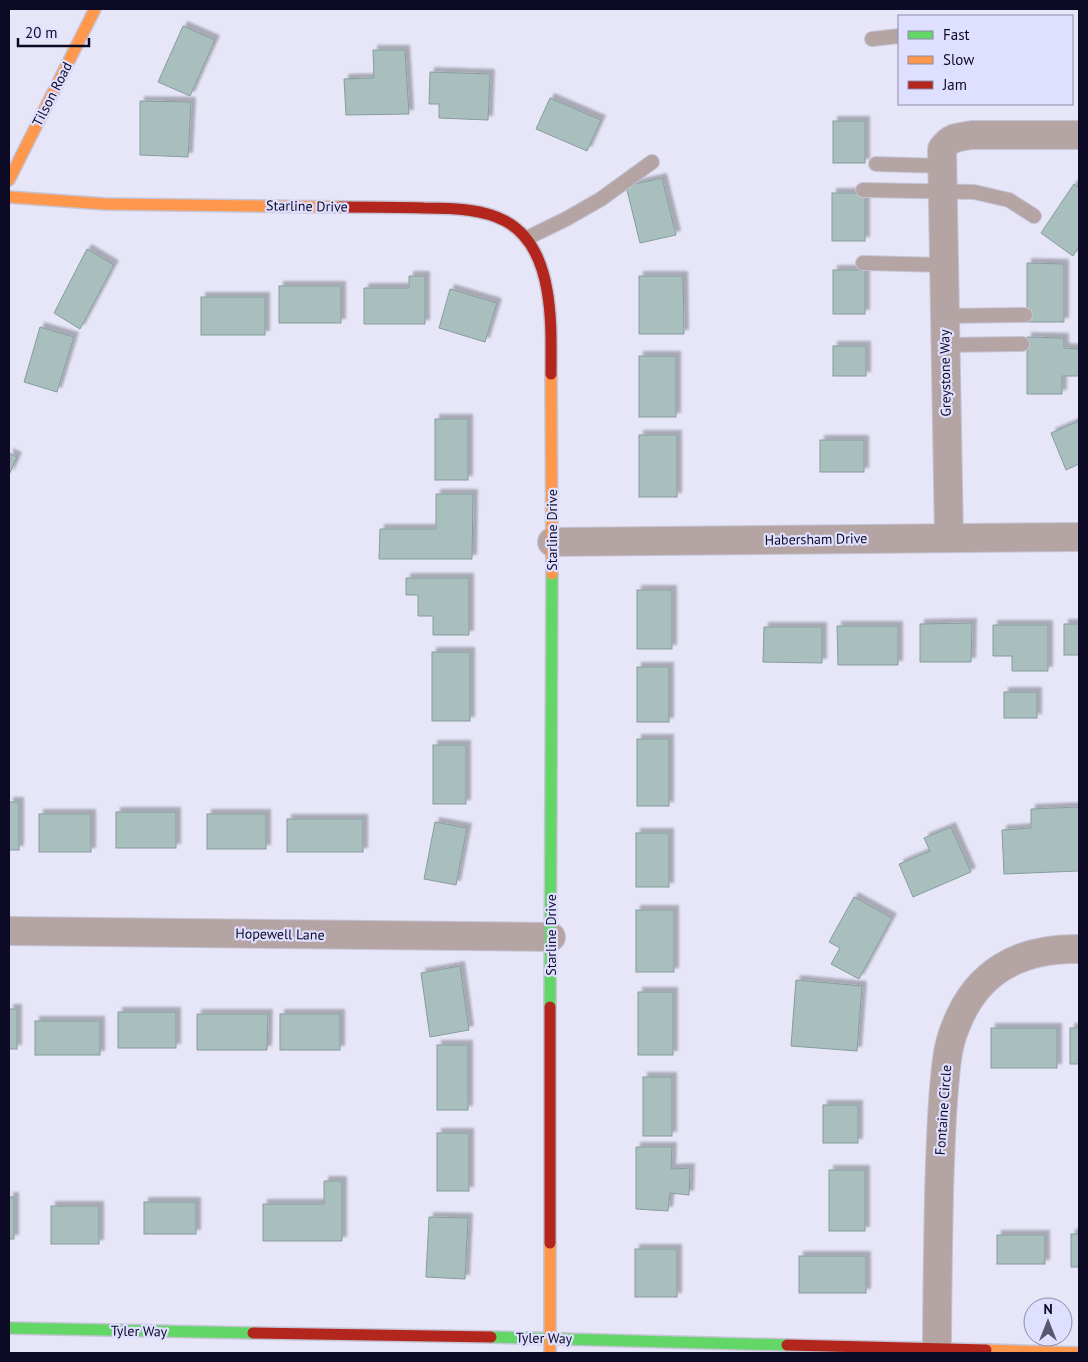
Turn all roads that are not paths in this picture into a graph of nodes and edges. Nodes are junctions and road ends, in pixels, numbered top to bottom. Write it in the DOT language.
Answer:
graph roads {
  1 [pos="95,9"];
  2 [pos="898,36"];
  3 [pos="872,39"];
  4 [pos="1079,135"];
  5 [pos="652,162"];
  6 [pos="876,164"];
  7 [pos="9,180"];
  8 [pos="943,189"];
  9 [pos="863,190"];
  10 [pos="9,197"];
  11 [pos="1034,216"];
  12 [pos="527,238"];
  13 [pos="863,263"];
  14 [pos="944,265"];
  15 [pos="1025,315"];
  16 [pos="945,316"];
  17 [pos="1022,344"];
  18 [pos="945,345"];
  19 [pos="1079,537"];
  20 [pos="949,538"];
  21 [pos="552,542"];
  22 [pos="9,931"];
  23 [pos="551,937"];
  24 [pos="1079,949"];
  25 [pos="9,1328"];
  26 [pos="550,1338"];
  27 [pos="937,1352"];
  28 [pos="550,1353"];
  29 [pos="1079,1353"];
  1 -- 7 [label="street, Tilson Road"];
  2 -- 3 [label="lane"];
  4 -- 8 [label="street, Greystone Way"];
  5 -- 12 [label="lane"];
  6 -- 8 [label="lane"];
  8 -- 9 [label="lane"];
  8 -- 11 [label="lane"];
  8 -- 14 [label="street, Greystone Way"];
  10 -- 12 [label="street, Starline Drive"];
  12 -- 21 [label="street, Starline Drive"];
  13 -- 14 [label="lane"];
  14 -- 16 [label="street, Greystone Way"];
  15 -- 16 [label="lane"];
  16 -- 18 [label="street, Greystone Way"];
  17 -- 18 [label="lane"];
  18 -- 20 [label="street, Greystone Way"];
  19 -- 20 [label="street, Habersham Drive"];
  20 -- 21 [label="street, Habersham Drive"];
  21 -- 23 [label="street, Starline Drive"];
  22 -- 23 [label="street, Hopewell Lane"];
  23 -- 26 [label="street, Starline Drive"];
  24 -- 27 [label="street, Fontaine Circle"];
  25 -- 26 [label="street, Tyler Way"];
  26 -- 27 [label="street, Tyler Way"];
  26 -- 28 [label="street, Starline Drive"];
  27 -- 29 [label="street, Tyler Way"];
}
